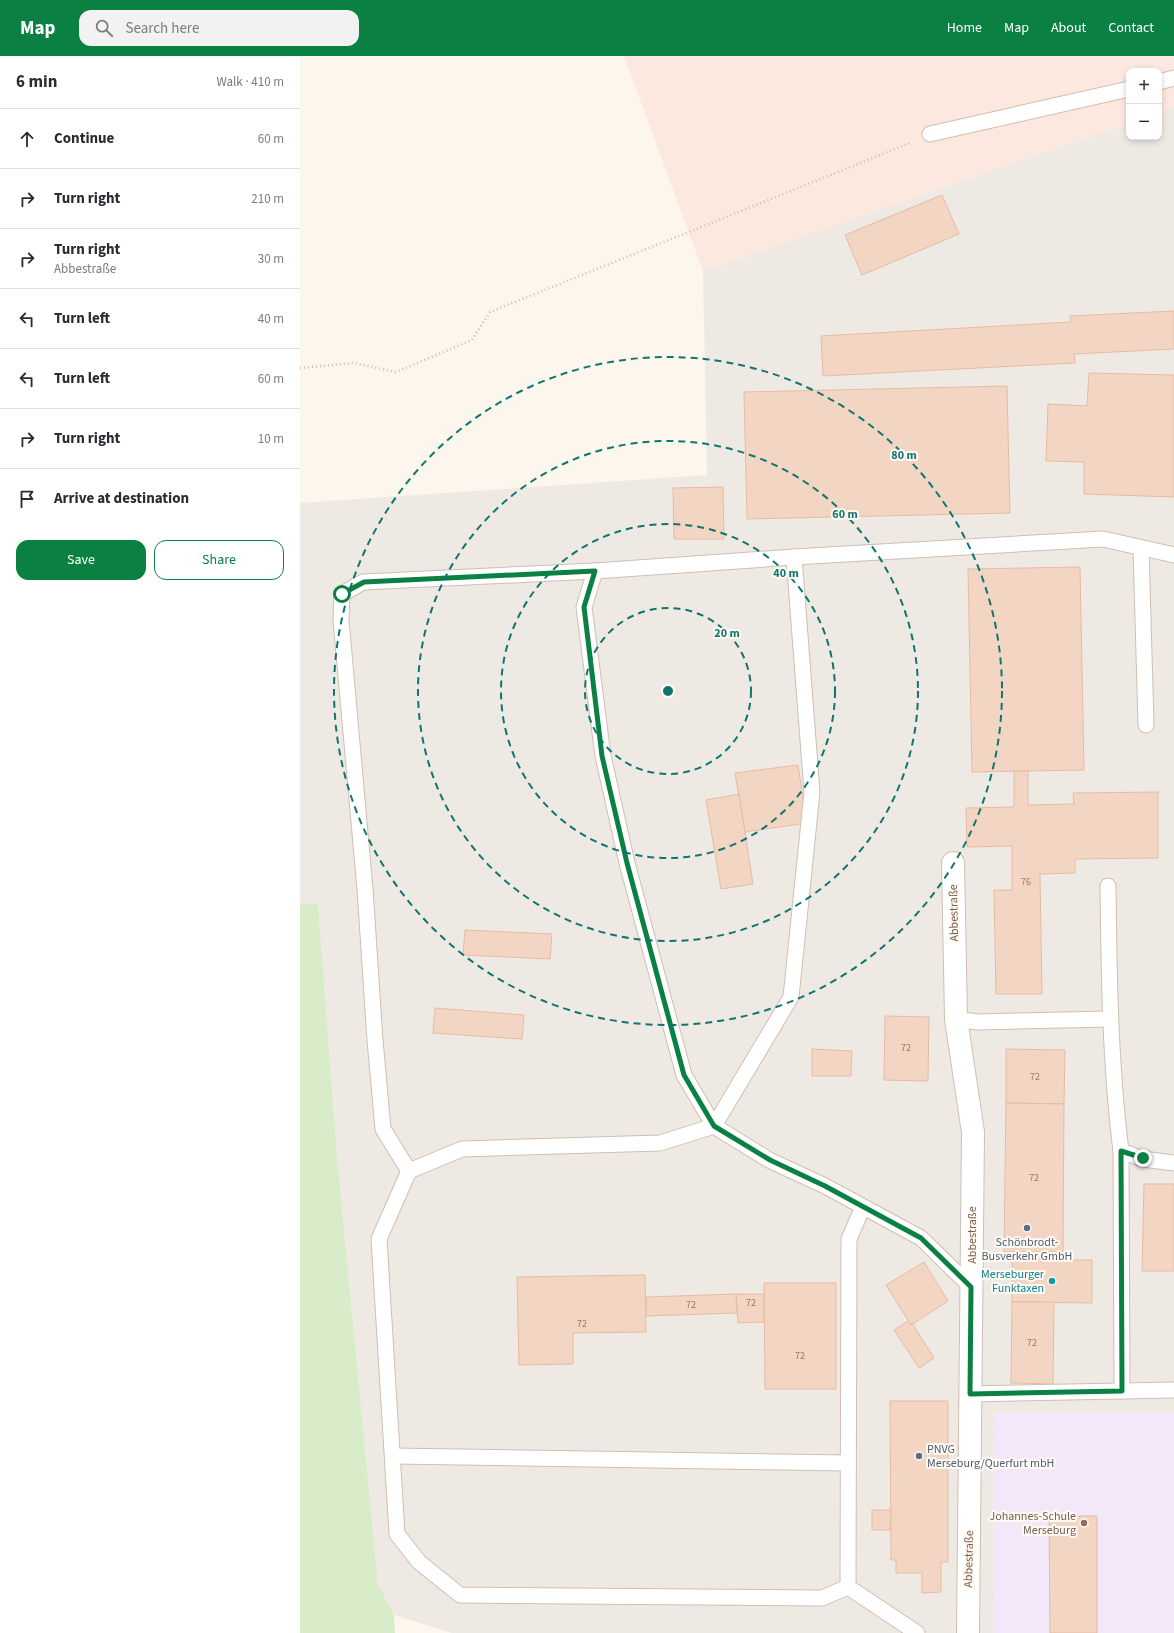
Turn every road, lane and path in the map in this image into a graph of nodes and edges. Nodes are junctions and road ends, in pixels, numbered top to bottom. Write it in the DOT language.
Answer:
graph roads {
  1 [pos="1174,78"];
  2 [pos="1162,81"];
  3 [pos="1126,90"];
  4 [pos="930,134"];
  5 [pos="300,368"];
  6 [pos="1141,548"];
  7 [pos="1174,555"];
  8 [pos="794,557"];
  9 [pos="595,571"];
  10 [pos="1146,725"];
  11 [pos="953,863"];
  12 [pos="1108,886"];
  13 [pos="956,1019"];
  14 [pos="1110,1019"];
  15 [pos="714,1126"];
  16 [pos="1121,1151"];
  17 [pos="1174,1163"];
  18 [pos="409,1171"];
  19 [pos="863,1207"];
  20 [pos="971,1287"];
  21 [pos="1174,1390"];
  22 [pos="1122,1391"];
  23 [pos="970,1394"];
  24 [pos="392,1456"];
  25 [pos="848,1463"];
  26 [pos="848,1587"];
  27 [pos="917,1633"];
  28 [pos="968,1633"];
  1 -- 2 [label="lane"];
  3 -- 4 [label="lane"];
  4 -- 5 [label="path"];
  6 -- 7 [label="lane"];
  6 -- 8 [label="lane"];
  6 -- 10 [label="lane"];
  8 -- 9 [label="lane"];
  8 -- 15 [label="lane"];
  9 -- 15 [label="lane"];
  9 -- 18 [label="lane"];
  11 -- 13 [label="street, Abbestraße"];
  12 -- 14 [label="lane"];
  13 -- 14 [label="lane"];
  13 -- 20 [label="street, Abbestraße"];
  14 -- 16 [label="lane"];
  15 -- 18 [label="lane"];
  15 -- 19 [label="lane"];
  16 -- 17 [label="lane"];
  16 -- 22 [label="lane"];
  18 -- 24 [label="lane"];
  19 -- 20 [label="lane"];
  19 -- 25 [label="lane"];
  20 -- 23 [label="street, Abbestraße"];
  21 -- 22 [label="lane"];
  22 -- 23 [label="lane"];
  23 -- 28 [label="street, Abbestraße"];
  24 -- 25 [label="lane"];
  24 -- 26 [label="lane"];
  25 -- 26 [label="lane"];
  26 -- 27 [label="lane"];
}
